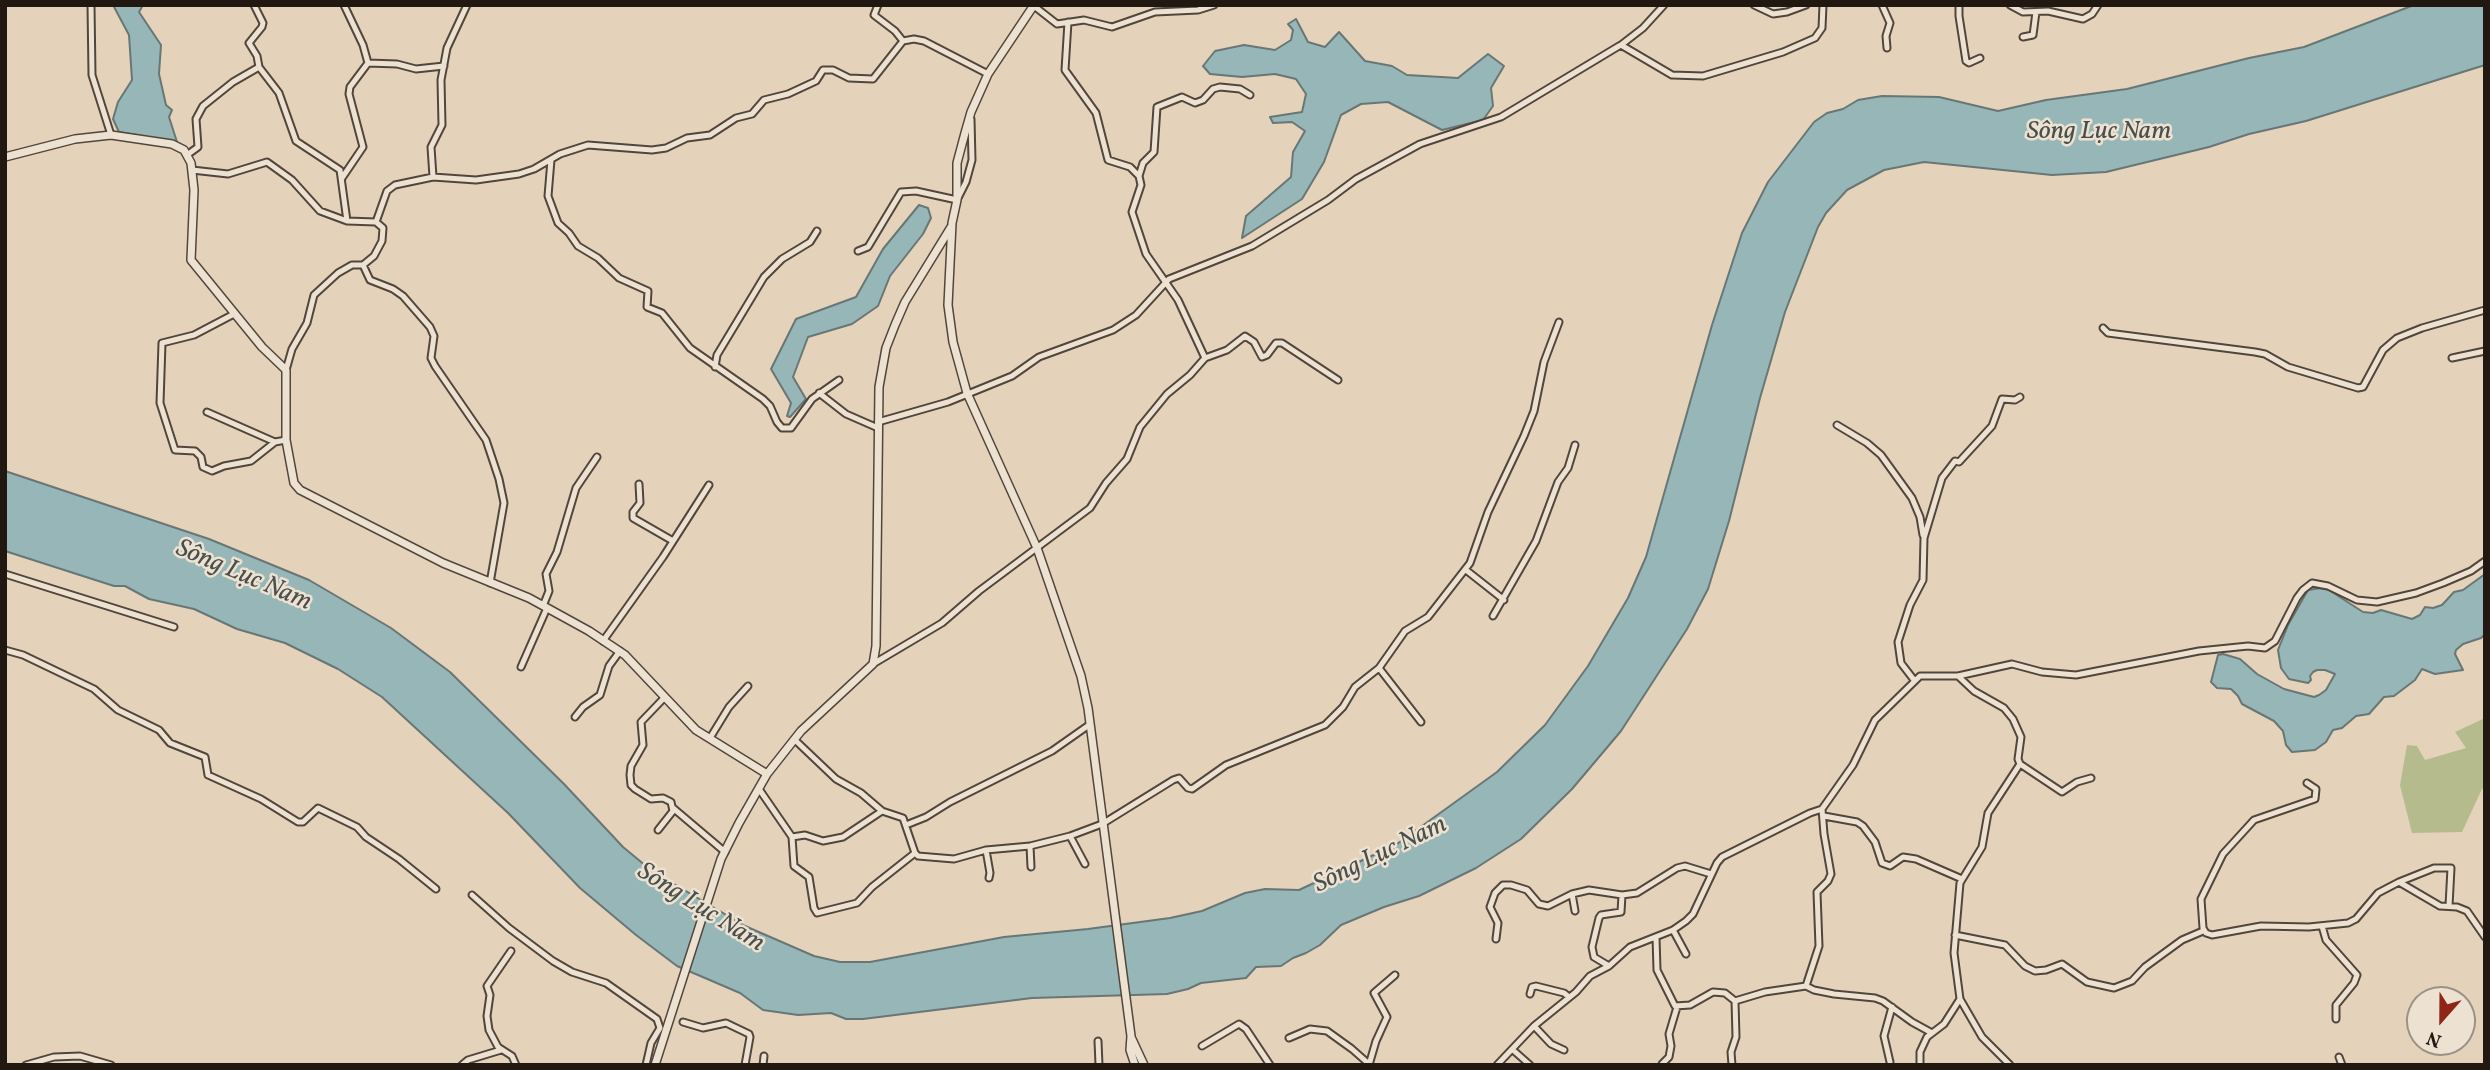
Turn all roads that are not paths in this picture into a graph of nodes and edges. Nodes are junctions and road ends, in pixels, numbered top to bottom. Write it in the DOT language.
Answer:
graph roads {
  1 [pos="91,5"];
  2 [pos="254,5"];
  3 [pos="344,5"];
  4 [pos="467,5"];
  5 [pos="878,5"];
  6 [pos="1034,5"];
  7 [pos="1214,5"];
  8 [pos="1664,5"];
  9 [pos="1755,5"];
  10 [pos="1806,5"];
  11 [pos="1823,5"];
  12 [pos="1882,5"];
  13 [pos="1959,5"];
  14 [pos="2010,5"];
  15 [pos="2098,5"];
  16 [pos="2036,12"];
  17 [pos="1068,22"];
  18 [pos="2023,37"];
  19 [pos="903,41"];
  20 [pos="1621,45"];
  21 [pos="1887,48"];
  22 [pos="1980,58"];
  23 [pos="368,63"];
  24 [pos="444,66"];
  25 [pos="259,67"];
  26 [pos="988,74"];
  27 [pos="1250,95"];
  28 [pos="971,112"];
  29 [pos="111,135"];
  30 [pos="187,155"];
  31 [pos="5,157"];
  32 [pos="551,160"];
  33 [pos="192,170"];
  34 [pos="1139,176"];
  35 [pos="433,177"];
  36 [pos="342,178"];
  37 [pos="957,200"];
  38 [pos="347,220"];
  39 [pos="376,222"];
  40 [pos="952,223"];
  41 [pos="817,231"];
  42 [pos="858,251"];
  43 [pos="363,265"];
  44 [pos="1166,281"];
  45 [pos="2485,310"];
  46 [pos="234,314"];
  47 [pos="1559,322"];
  48 [pos="2104,328"];
  49 [pos="2485,351"];
  50 [pos="1205,358"];
  51 [pos="2452,358"];
  52 [pos="716,367"];
  53 [pos="286,370"];
  54 [pos="839,380"];
  55 [pos="1338,380"];
  56 [pos="819,393"];
  57 [pos="967,393"];
  58 [pos="2020,397"];
  59 [pos="207,412"];
  60 [pos="878,425"];
  61 [pos="1837,425"];
  62 [pos="286,440"];
  63 [pos="275,442"];
  64 [pos="1575,445"];
  65 [pos="597,457"];
  66 [pos="639,484"];
  67 [pos="709,485"];
  68 [pos="1924,538"];
  69 [pos="673,541"];
  70 [pos="1037,548"];
  71 [pos="2485,561"];
  72 [pos="1466,569"];
  73 [pos="5,574"];
  74 [pos="490,583"];
  75 [pos="1504,600"];
  76 [pos="545,607"];
  77 [pos="1493,616"];
  78 [pos="174,627"];
  79 [pos="603,640"];
  80 [pos="5,650"];
  81 [pos="620,652"];
  82 [pos="873,664"];
  83 [pos="522,667"];
  84 [pos="1379,668"];
  85 [pos="1958,676"];
  86 [pos="1914,680"];
  87 [pos="748,687"];
  88 [pos="664,698"];
  89 [pos="575,717"];
  90 [pos="1421,722"];
  91 [pos="1089,724"];
  92 [pos="710,738"];
  93 [pos="794,740"];
  94 [pos="2020,764"];
  95 [pos="767,774"];
  96 [pos="2091,778"];
  97 [pos="2307,783"];
  98 [pos="759,789"];
  99 [pos="673,808"];
  100 [pos="882,811"];
  101 [pos="1823,813"];
  102 [pos="1102,824"];
  103 [pos="906,825"];
  104 [pos="658,830"];
  105 [pos="1070,836"];
  106 [pos="792,837"];
  107 [pos="1030,846"];
  108 [pos="986,850"];
  109 [pos="915,853"];
  110 [pos="723,856"];
  111 [pos="1085,864"];
  112 [pos="1031,867"];
  113 [pos="1711,874"];
  114 [pos="989,878"];
  115 [pos="1962,879"];
  116 [pos="2399,882"];
  117 [pos="436,889"];
  118 [pos="1572,894"];
  119 [pos="472,895"];
  120 [pos="1622,895"];
  121 [pos="2449,906"];
  122 [pos="1575,911"];
  123 [pos="2322,926"];
  124 [pos="1674,930"];
  125 [pos="2203,931"];
  126 [pos="1955,934"];
  127 [pos="1656,937"];
  128 [pos="2485,937"];
  129 [pos="1496,939"];
  130 [pos="511,951"];
  131 [pos="1686,954"];
  132 [pos="1609,966"];
  133 [pos="1395,975"];
  134 [pos="1806,986"];
  135 [pos="1530,994"];
  136 [pos="1569,997"];
  137 [pos="1960,999"];
  138 [pos="1735,1002"];
  139 [pos="1677,1007"];
  140 [pos="1892,1007"];
  141 [pos="2336,1019"];
  142 [pos="683,1022"];
  143 [pos="1534,1026"];
  144 [pos="1932,1033"];
  145 [pos="1131,1036"];
  146 [pos="1289,1038"];
  147 [pos="1098,1041"];
  148 [pos="1202,1046"];
  149 [pos="501,1050"];
  150 [pos="1513,1050"];
  151 [pos="1564,1050"];
  152 [pos="764,1056"];
  153 [pos="2339,1057"];
  154 [pos="1890,1062"];
  155 [pos="1662,1064"];
  156 [pos="26,1065"];
  157 [pos="111,1065"];
  158 [pos="461,1065"];
  159 [pos="516,1065"];
  160 [pos="646,1065"];
  161 [pos="655,1065"];
  162 [pos="745,1065"];
  163 [pos="762,1065"];
  164 [pos="1099,1065"];
  165 [pos="1135,1065"];
  166 [pos="1144,1065"];
  167 [pos="1270,1065"];
  168 [pos="1368,1065"];
  169 [pos="1497,1065"];
  170 [pos="1530,1065"];
  171 [pos="1732,1065"];
  172 [pos="1920,1065"];
  173 [pos="2010,1065"];
  174 [pos="2342,1065"];
  1 -- 29 [label="street"];
  2 -- 25 [label="street"];
  3 -- 23 [label="street"];
  4 -- 24 [label="street"];
  5 -- 19 [label="street"];
  6 -- 17 [label="street"];
  6 -- 26 [label="street"];
  7 -- 17 [label="street"];
  8 -- 20 [label="street"];
  9 -- 10 [label="street"];
  11 -- 20 [label="street"];
  12 -- 21 [label="street"];
  13 -- 22 [label="street"];
  14 -- 16 [label="street"];
  15 -- 16 [label="street"];
  16 -- 18 [label="street"];
  17 -- 34 [label="street"];
  19 -- 26 [label="street"];
  19 -- 32 [label="street"];
  20 -- 44 [label="street"];
  23 -- 24 [label="street"];
  23 -- 36 [label="street"];
  24 -- 35 [label="street"];
  25 -- 30 [label="street"];
  25 -- 36 [label="street"];
  26 -- 28 [label="street"];
  27 -- 34 [label="street"];
  28 -- 37 [label="street"];
  28 -- 37 [label="street"];
  29 -- 30 [label="street"];
  29 -- 31 [label="street"];
  30 -- 33 [label="street"];
  32 -- 35 [label="street"];
  32 -- 52 [label="street"];
  33 -- 38 [label="street"];
  33 -- 46 [label="street"];
  34 -- 44 [label="street"];
  35 -- 39 [label="street"];
  36 -- 38 [label="street"];
  37 -- 40 [label="street"];
  37 -- 42 [label="street"];
  38 -- 39 [label="street"];
  39 -- 43 [label="street"];
  40 -- 57 [label="street"];
  40 -- 60 [label="street"];
  41 -- 52 [label="street"];
  43 -- 53 [label="street"];
  43 -- 74 [label="street"];
  44 -- 50 [label="street"];
  44 -- 57 [label="street"];
  45 -- 48 [label="street"];
  46 -- 53 [label="street"];
  46 -- 63 [label="street"];
  47 -- 72 [label="street"];
  49 -- 51 [label="street"];
  50 -- 55 [label="street"];
  50 -- 70 [label="street"];
  52 -- 56 [label="street"];
  53 -- 62 [label="street"];
  54 -- 56 [label="street"];
  56 -- 60 [label="street"];
  57 -- 60 [label="street"];
  57 -- 70 [label="street"];
  58 -- 68 [label="street"];
  59 -- 63 [label="street"];
  60 -- 82 [label="street"];
  61 -- 68 [label="street"];
  62 -- 63 [label="street"];
  62 -- 74 [label="street"];
  64 -- 75 [label="street"];
  65 -- 76 [label="street"];
  66 -- 69 [label="street"];
  67 -- 69 [label="street"];
  68 -- 86 [label="street"];
  69 -- 79 [label="street"];
  70 -- 82 [label="street"];
  70 -- 91 [label="street"];
  71 -- 85 [label="street"];
  72 -- 75 [label="street"];
  72 -- 84 [label="street"];
  73 -- 78 [label="street"];
  74 -- 76 [label="street"];
  75 -- 77 [label="street"];
  76 -- 79 [label="street"];
  76 -- 83 [label="street"];
  79 -- 81 [label="street"];
  80 -- 117 [label="street"];
  81 -- 88 [label="street"];
  81 -- 89 [label="street"];
  82 -- 93 [label="street"];
  84 -- 90 [label="street"];
  84 -- 102 [label="street"];
  85 -- 86 [label="street"];
  85 -- 94 [label="street"];
  86 -- 101 [label="street"];
  87 -- 92 [label="street"];
  88 -- 92 [label="street"];
  88 -- 99 [label="street"];
  91 -- 102 [label="street"];
  91 -- 103 [label="street"];
  92 -- 95 [label="street"];
  93 -- 95 [label="street"];
  93 -- 100 [label="street"];
  94 -- 96 [label="street"];
  94 -- 115 [label="street"];
  95 -- 98 [label="street"];
  97 -- 125 [label="street"];
  98 -- 106 [label="street"];
  98 -- 110 [label="street"];
  99 -- 104 [label="street"];
  99 -- 110 [label="street"];
  100 -- 103 [label="street"];
  100 -- 106 [label="street"];
  101 -- 113 [label="street"];
  101 -- 115 [label="street"];
  101 -- 134 [label="street"];
  102 -- 105 [label="street"];
  102 -- 145 [label="street"];
  103 -- 109 [label="street"];
  105 -- 107 [label="street"];
  105 -- 111 [label="street"];
  106 -- 109 [label="street"];
  107 -- 108 [label="street"];
  107 -- 112 [label="street"];
  108 -- 109 [label="street"];
  108 -- 114 [label="street"];
  110 -- 161 [label="street"];
  113 -- 120 [label="street"];
  113 -- 124 [label="street"];
  115 -- 126 [label="street"];
  116 -- 121 [label="street"];
  116 -- 121 [label="street"];
  116 -- 123 [label="street"];
  118 -- 120 [label="street"];
  118 -- 122 [label="street"];
  118 -- 129 [label="street"];
  119 -- 160 [label="street"];
  120 -- 132 [label="street"];
  121 -- 128 [label="street"];
  123 -- 125 [label="street"];
  123 -- 141 [label="street"];
  124 -- 127 [label="street"];
  124 -- 131 [label="street"];
  125 -- 126 [label="street"];
  126 -- 137 [label="street"];
  127 -- 132 [label="street"];
  127 -- 139 [label="street"];
  130 -- 149 [label="street"];
  132 -- 136 [label="street"];
  133 -- 168 [label="street"];
  134 -- 138 [label="street"];
  134 -- 140 [label="street"];
  135 -- 136 [label="street"];
  136 -- 143 [label="street"];
  137 -- 144 [label="street"];
  137 -- 173 [label="street"];
  138 -- 139 [label="street"];
  138 -- 171 [label="street"];
  139 -- 155 [label="street"];
  140 -- 144 [label="street"];
  140 -- 154 [label="street"];
  142 -- 162 [label="street"];
  143 -- 150 [label="street"];
  143 -- 151 [label="street"];
  144 -- 172 [label="street"];
  145 -- 165 [label="street"];
  145 -- 166 [label="street"];
  146 -- 168 [label="street"];
  147 -- 164 [label="street"];
  148 -- 167 [label="street"];
  149 -- 158 [label="street"];
  149 -- 159 [label="street"];
  150 -- 169 [label="street"];
  150 -- 170 [label="street"];
  152 -- 163 [label="street"];
  153 -- 174 [label="street"];
  156 -- 157 [label="street"];
}
